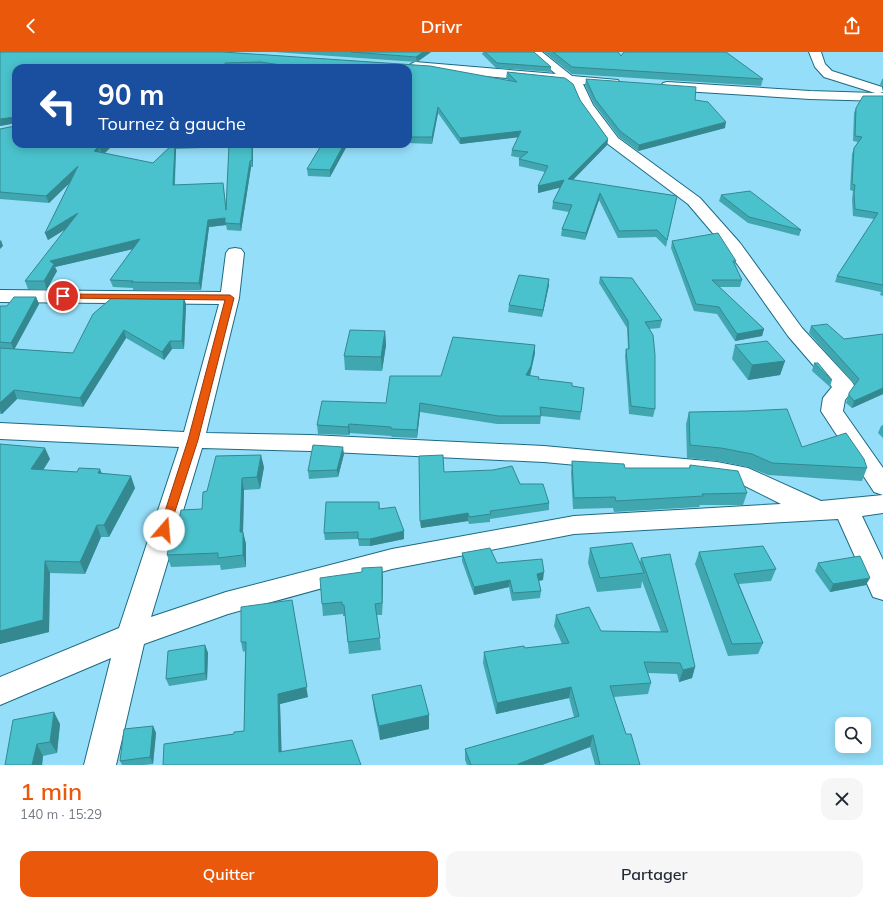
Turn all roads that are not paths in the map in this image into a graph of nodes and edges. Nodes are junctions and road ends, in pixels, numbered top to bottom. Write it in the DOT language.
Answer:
graph roads {
  1 [pos="535,52"];
  2 [pos="815,52"];
  3 [pos="412,66"];
  4 [pos="569,80"];
  5 [pos="624,83"];
  6 [pos="655,85"];
  7 [pos="883,92"];
  8 [pos="883,97"];
  9 [pos="236,253"];
  10 [pos="0,296"];
  11 [pos="230,298"];
  12 [pos="0,431"];
  13 [pos="193,440"];
  14 [pos="883,486"];
  15 [pos="883,504"];
  16 [pos="846,509"];
  17 [pos="818,511"];
  18 [pos="883,589"];
  19 [pos="131,636"];
  20 [pos="0,691"];
  21 [pos="100,765"];
  1 -- 4 [label="street"];
  2 -- 7 [label="street"];
  3 -- 4 [label="street"];
  4 -- 5 [label="street"];
  4 -- 14 [label="street"];
  6 -- 8 [label="street"];
  9 -- 11 [label="street"];
  10 -- 11 [label="street"];
  11 -- 13 [label="street"];
  12 -- 13 [label="street"];
  13 -- 17 [label="street"];
  13 -- 19 [label="street"];
  15 -- 16 [label="street"];
  16 -- 17 [label="street"];
  16 -- 18 [label="street"];
  17 -- 19 [label="street"];
  19 -- 20 [label="street"];
  19 -- 21 [label="street"];
}
